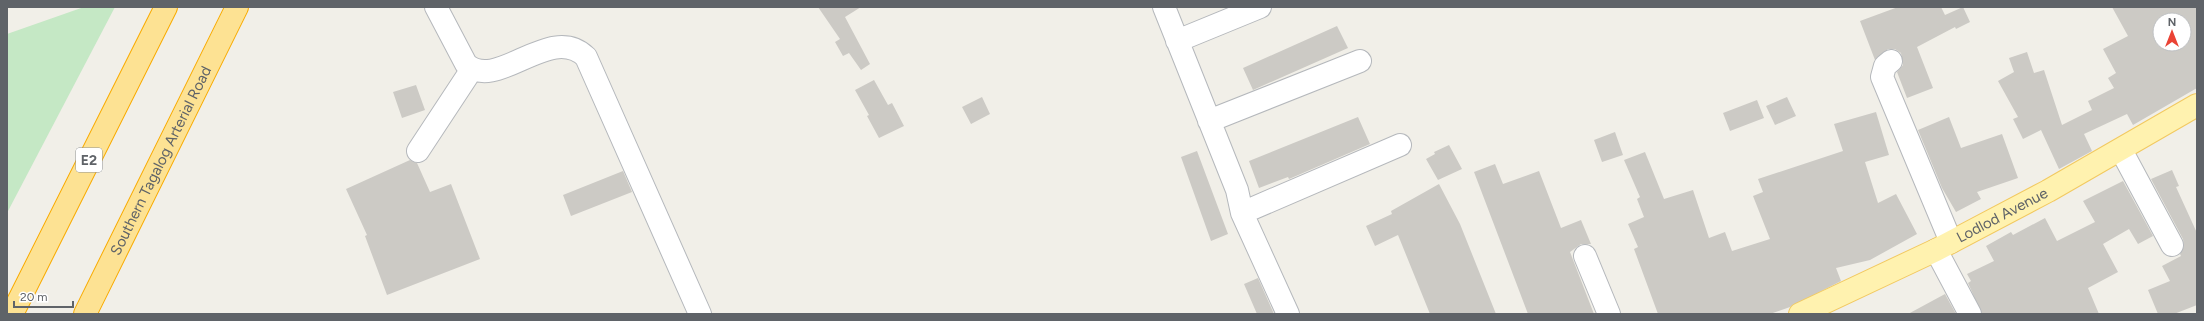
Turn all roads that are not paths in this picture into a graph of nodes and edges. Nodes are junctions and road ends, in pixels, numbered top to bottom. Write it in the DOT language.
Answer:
graph roads {
  1 [pos="166,7"];
  2 [pos="238,7"];
  3 [pos="436,7"];
  4 [pos="1164,7"];
  5 [pos="1260,7"];
  6 [pos="1177,41"];
  7 [pos="1360,61"];
  8 [pos="1891,61"];
  9 [pos="472,70"];
  10 [pos="2197,105"];
  11 [pos="1209,121"];
  12 [pos="1400,145"];
  13 [pos="2121,150"];
  14 [pos="418,151"];
  15 [pos="1249,211"];
  16 [pos="2172,245"];
  17 [pos="1943,246"];
  18 [pos="1585,256"];
  19 [pos="12,314"];
  20 [pos="85,314"];
  21 [pos="700,314"];
  22 [pos="1288,314"];
  23 [pos="1302,314"];
  24 [pos="1609,314"];
  25 [pos="1800,314"];
  26 [pos="1970,314"];
  1 -- 19 [label="highway, E2"];
  2 -- 20 [label="highway, Southern Tagalog Arterial Road"];
  3 -- 9 [label="street"];
  4 -- 6 [label="street"];
  5 -- 6 [label="street"];
  6 -- 11 [label="street"];
  7 -- 11 [label="street"];
  8 -- 17 [label="street"];
  9 -- 14 [label="street"];
  9 -- 21 [label="street"];
  10 -- 13 [label="main road, Lodlod Avenue"];
  11 -- 15 [label="street"];
  12 -- 15 [label="street"];
  13 -- 16 [label="street"];
  13 -- 17 [label="main road, Lodlod Avenue"];
  15 -- 22 [label="street"];
  15 -- 23 [label="street"];
  17 -- 25 [label="main road, Lodlod Avenue"];
  17 -- 26 [label="street"];
  18 -- 24 [label="street"];
}
